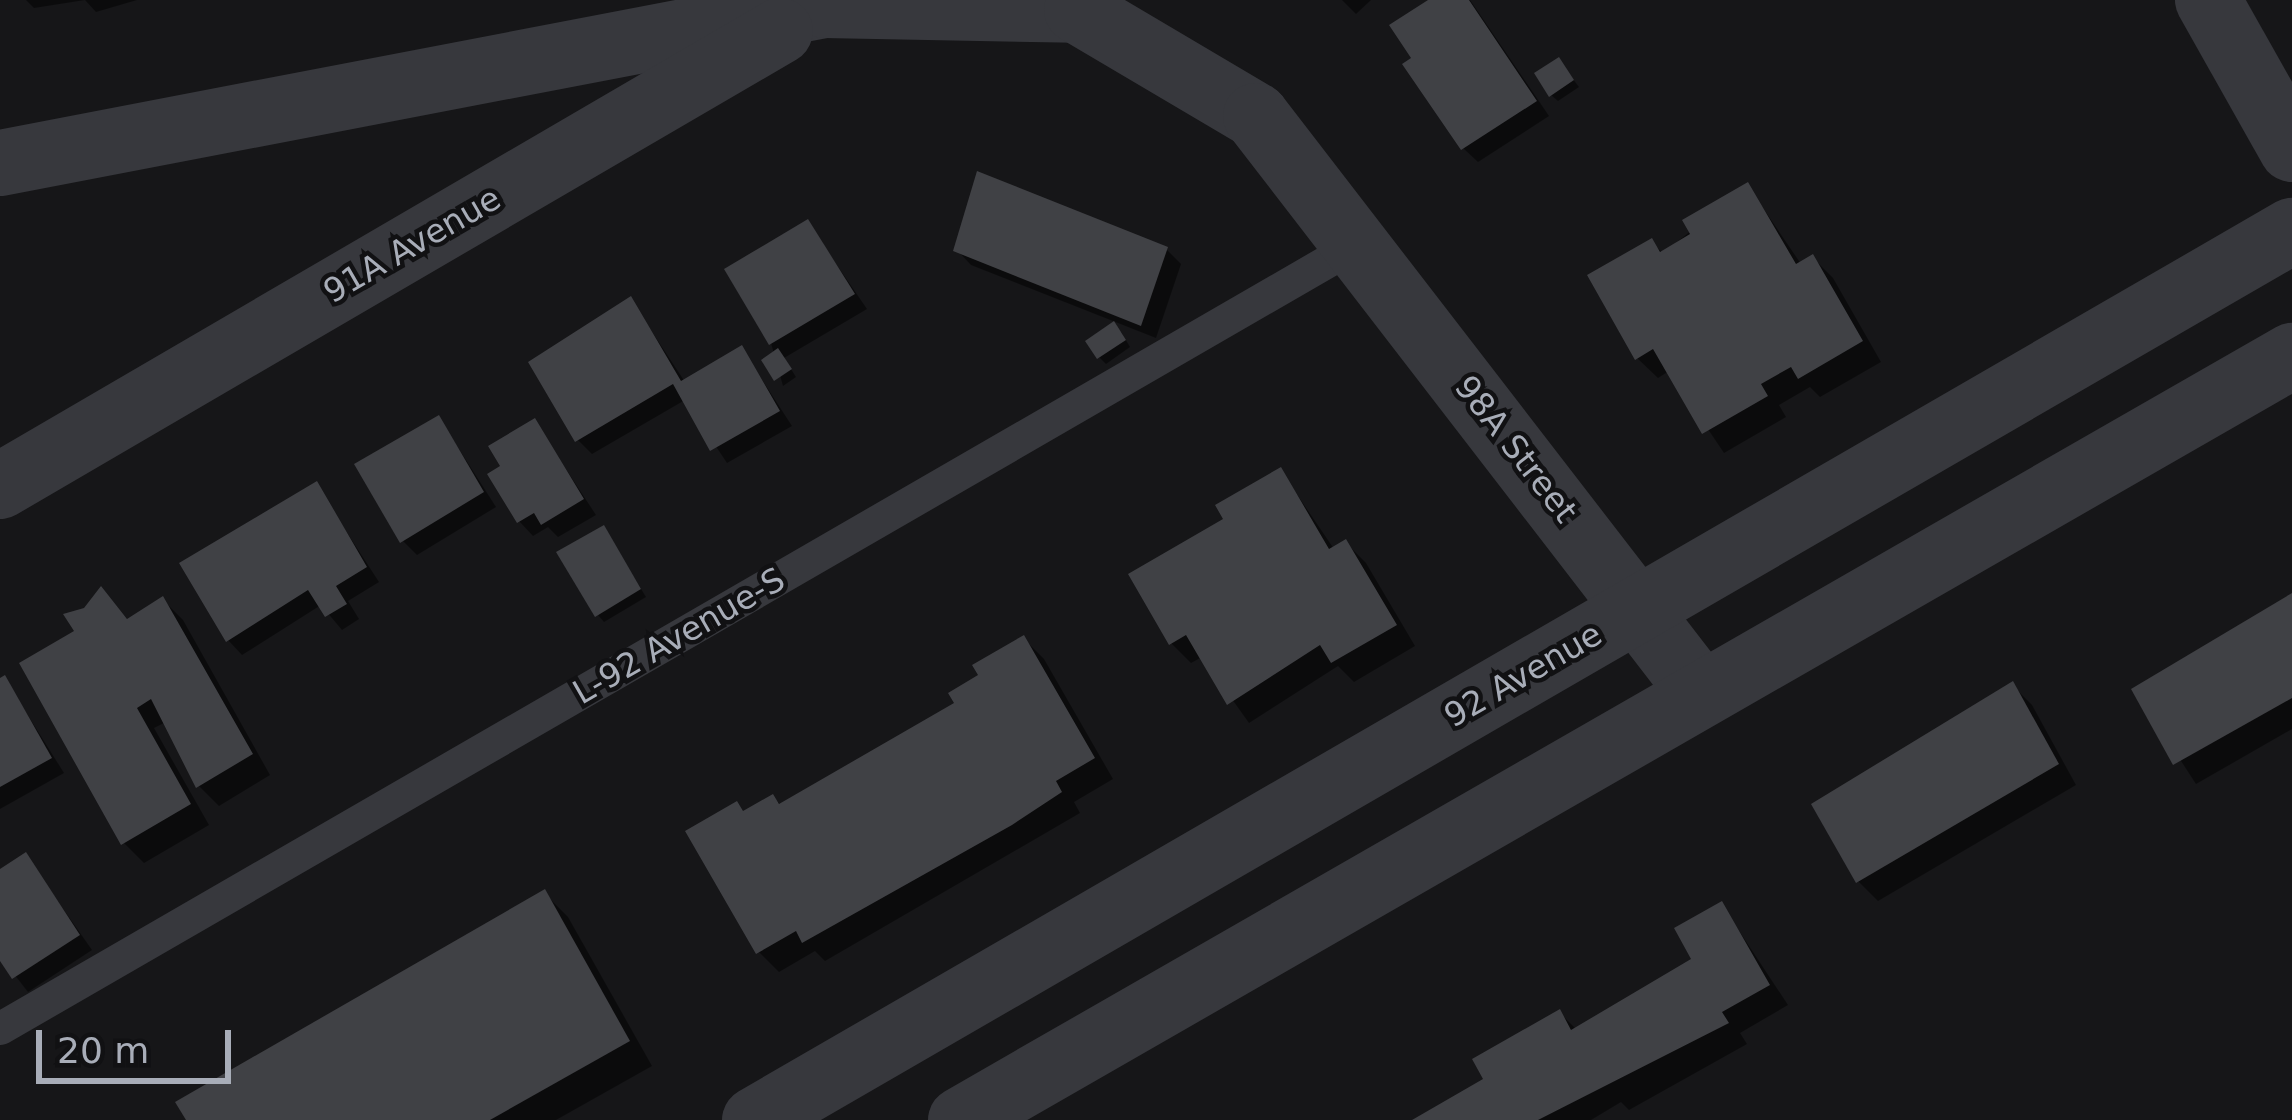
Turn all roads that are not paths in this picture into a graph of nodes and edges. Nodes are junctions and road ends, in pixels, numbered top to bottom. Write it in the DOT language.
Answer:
graph roads {
  1 [pos="2208,0"];
  2 [pos="824,5"];
  3 [pos="2292,149"];
  4 [pos="0,163"];
  5 [pos="1343,226"];
  6 [pos="2292,231"];
  7 [pos="2292,356"];
  8 [pos="0,485"];
  9 [pos="1639,608"];
  10 [pos="1701,693"];
  11 [pos="0,1028"];
  12 [pos="755,1120"];
  13 [pos="961,1120"];
  1 -- 3 [label="street"];
  2 -- 4 [label="street"];
  2 -- 5 [label="street"];
  2 -- 8 [label="street, 91A Avenue"];
  5 -- 9 [label="street, 98A Street"];
  5 -- 11 [label="lane, L-92 Avenue-S"];
  6 -- 9 [label="street, 92 Avenue"];
  7 -- 10 [label="street"];
  9 -- 10 [label="street, 98A Street"];
  9 -- 12 [label="street, 92 Avenue"];
  10 -- 13 [label="street"];
}
